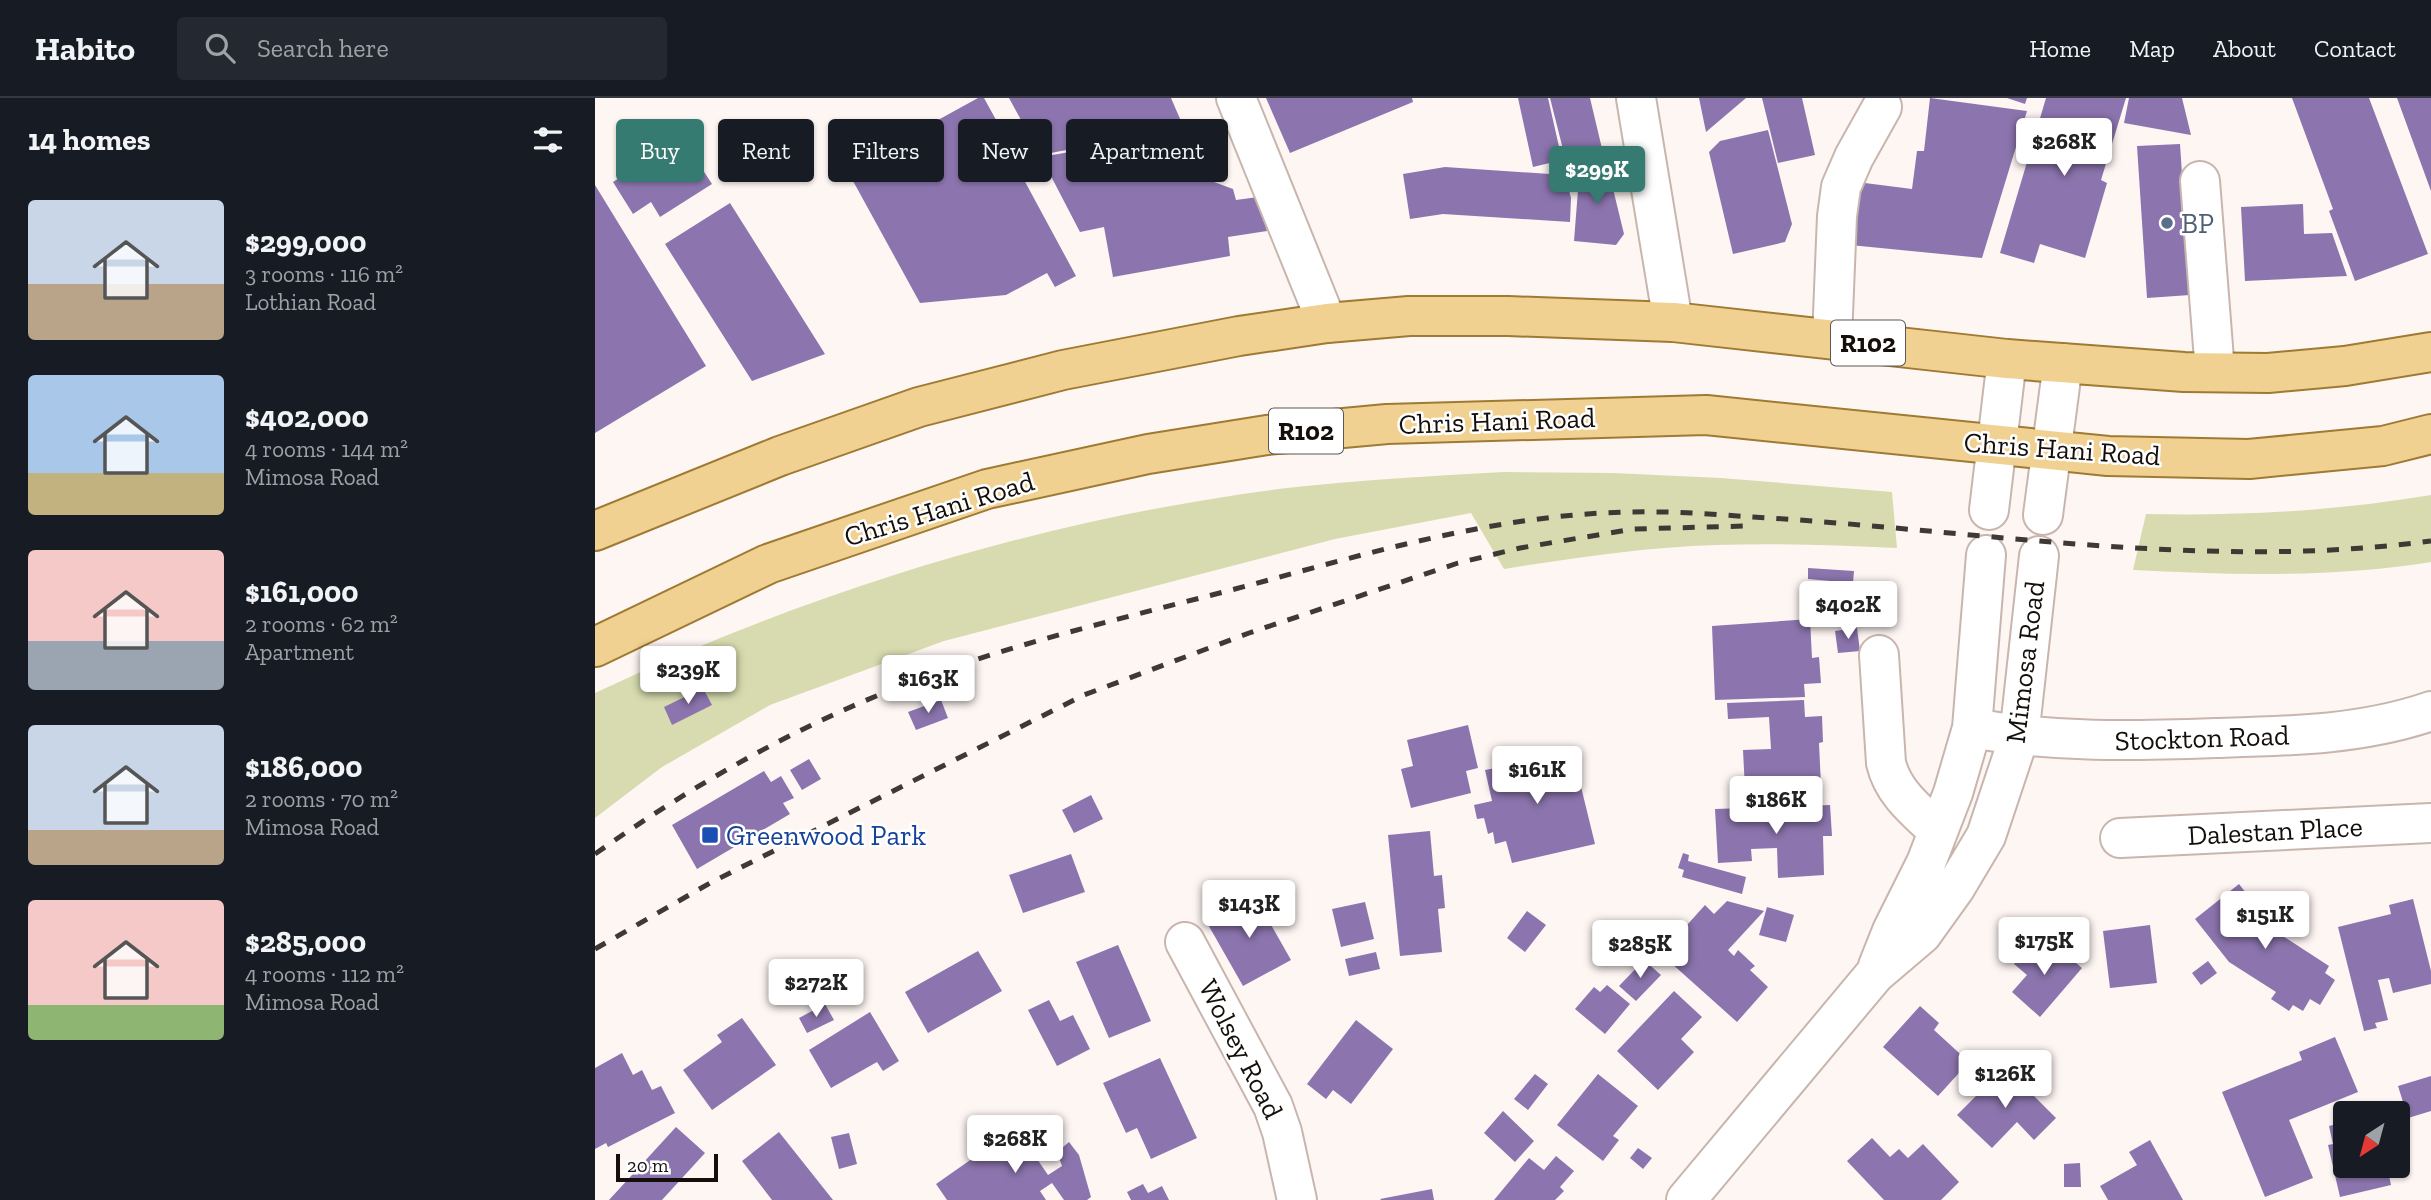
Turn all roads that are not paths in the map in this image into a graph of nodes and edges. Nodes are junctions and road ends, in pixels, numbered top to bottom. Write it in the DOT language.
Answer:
graph roads {
  1 [pos="1236,98"];
  2 [pos="1636,98"];
  3 [pos="1882,107"];
  4 [pos="2200,181"];
  5 [pos="1673,322"];
  6 [pos="1327,323"];
  7 [pos="1832,339"];
  8 [pos="2431,352"];
  9 [pos="2007,359"];
  10 [pos="2063,363"];
  11 [pos="2215,372"];
  12 [pos="2431,434"];
  13 [pos="1996,445"];
  14 [pos="2051,451"];
  15 [pos="1989,509"];
  16 [pos="2043,515"];
  17 [pos="595,531"];
  18 [pos="1986,555"];
  19 [pos="2039,556"];
  20 [pos="595,646"];
  21 [pos="1879,655"];
  22 [pos="2431,711"];
  23 [pos="1972,728"];
  24 [pos="2019,737"];
  25 [pos="2431,823"];
  26 [pos="1938,831"];
  27 [pos="2120,838"];
  28 [pos="1185,942"];
  29 [pos="1875,974"];
  30 [pos="1297,1200"];
  31 [pos="1686,1200"];
  1 -- 6 [label="street"];
  2 -- 5 [label="street"];
  3 -- 7 [label="street"];
  4 -- 11 [label="street"];
  5 -- 6 [label="main road, R102"];
  5 -- 7 [label="main road, R102"];
  6 -- 17 [label="main road, R102"];
  7 -- 9 [label="main road, R102"];
  8 -- 11 [label="main road, R102"];
  9 -- 10 [label="main road, R102"];
  9 -- 13 [label="street"];
  10 -- 11 [label="main road, R102"];
  10 -- 14 [label="street"];
  12 -- 14 [label="main road, Chris Hani Road / R102"];
  13 -- 14 [label="main road, Chris Hani Road / R102"];
  13 -- 15 [label="street"];
  13 -- 20 [label="main road, Chris Hani Road / R102"];
  14 -- 16 [label="street"];
  18 -- 23 [label="street, Mimosa Road"];
  19 -- 24 [label="street, Mimosa Road"];
  21 -- 26 [label="street"];
  22 -- 24 [label="street, Stockton Road"];
  23 -- 24 [label="street, Stockton Road"];
  23 -- 26 [label="street, Mimosa Road"];
  24 -- 29 [label="street, Mimosa Road"];
  25 -- 27 [label="street, Dalestan Place"];
  26 -- 29 [label="street, Mimosa Road"];
  28 -- 30 [label="street, Wolsey Road"];
  29 -- 31 [label="street, Mimosa Road"];
}
